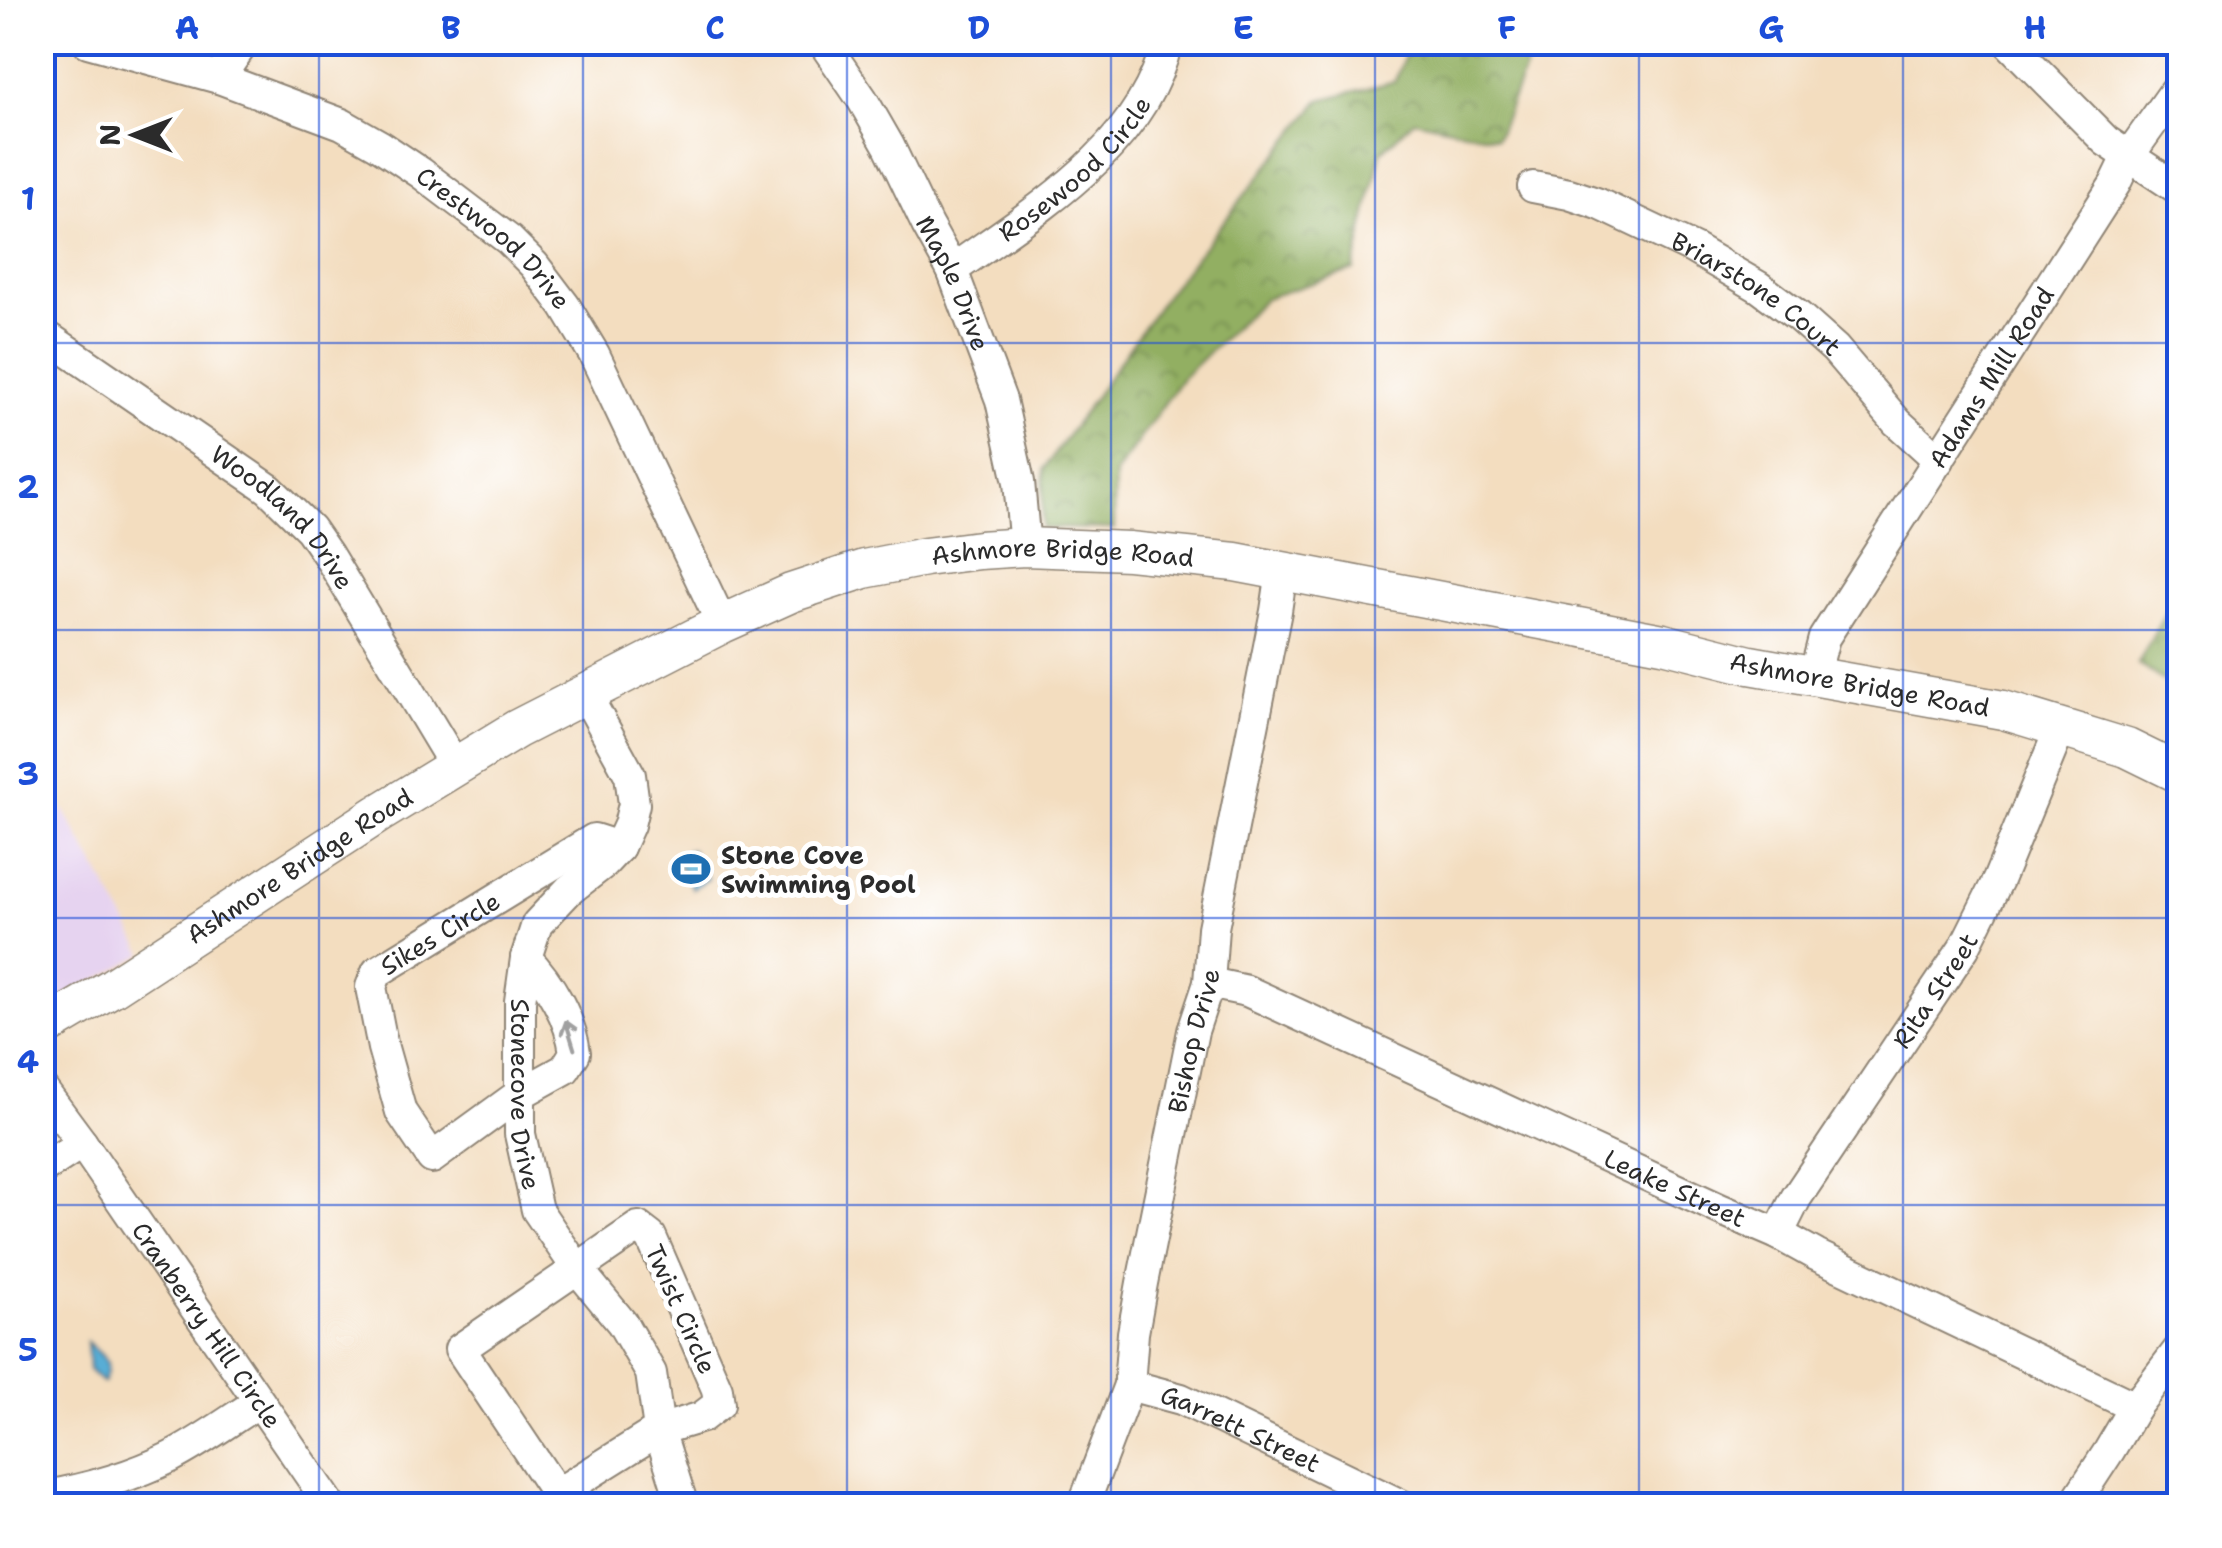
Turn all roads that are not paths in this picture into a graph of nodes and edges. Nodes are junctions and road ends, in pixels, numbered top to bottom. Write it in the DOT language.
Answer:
graph roads {
  1 [pos="88,42"];
  2 [pos="244,42"];
  3 [pos="822,42"];
  4 [pos="1167,42"];
  5 [pos="2008,42"];
  6 [pos="219,78"];
  7 [pos="2180,84"];
  8 [pos="2128,158"];
  9 [pos="1533,187"];
  10 [pos="2180,190"];
  11 [pos="952,270"];
  12 [pos="42,333"];
  13 [pos="1939,460"];
  14 [pos="1025,547"];
  15 [pos="1282,571"];
  16 [pos="722,624"];
  17 [pos="1814,677"];
  18 [pos="586,695"];
  19 [pos="2060,729"];
  20 [pos="455,766"];
  21 [pos="2180,774"];
  22 [pos="619,847"];
  23 [pos="526,958"];
  24 [pos="1208,983"];
  25 [pos="42,1029"];
  26 [pos="42,1089"];
  27 [pos="520,1094"];
  28 [pos="82,1143"];
  29 [pos="42,1168"];
  30 [pos="1778,1234"];
  31 [pos="576,1268"];
  32 [pos="2180,1348"];
  33 [pos="1129,1385"];
  34 [pos="260,1402"];
  35 [pos="2136,1407"];
  36 [pos="659,1430"];
  37 [pos="42,1497"];
  38 [pos="331,1506"];
  39 [pos="683,1506"];
  40 [pos="1083,1506"];
  41 [pos="1403,1506"];
  42 [pos="2073,1506"];
  1 -- 6 [label="street, Crestwood Drive"];
  2 -- 6 [label="street"];
  3 -- 11 [label="street, Maple Drive"];
  4 -- 11 [label="street, Rosewood Circle"];
  5 -- 8 [label="street"];
  6 -- 16 [label="street, Crestwood Drive"];
  7 -- 8 [label="street, Adams Mill Road"];
  8 -- 10 [label="street"];
  8 -- 13 [label="street, Adams Mill Road"];
  9 -- 13 [label="street, Briarstone Court"];
  11 -- 14 [label="street, Maple Drive"];
  12 -- 20 [label="street, Woodland Drive"];
  13 -- 17 [label="street, Adams Mill Road"];
  14 -- 15 [label="main road, Ashmore Bridge Road"];
  14 -- 16 [label="main road, Ashmore Bridge Road"];
  15 -- 17 [label="main road, Ashmore Bridge Road"];
  15 -- 24 [label="street, Bishop Drive"];
  16 -- 18 [label="main road, Ashmore Bridge Road"];
  17 -- 19 [label="main road, Ashmore Bridge Road"];
  18 -- 20 [label="main road, Ashmore Bridge Road"];
  18 -- 22 [label="street"];
  19 -- 21 [label="main road, Ashmore Bridge Road"];
  19 -- 30 [label="street, Rita Street"];
  20 -- 25 [label="main road, Ashmore Bridge Road"];
  22 -- 23 [label="street, Stonecove Drive"];
  22 -- 27 [label="street, Sikes Circle"];
  23 -- 27 [label="street, Stonecove Drive"];
  27 -- 23 [label="street, one-way"];
  24 -- 30 [label="street, Leake Street"];
  24 -- 33 [label="street, Bishop Drive"];
  26 -- 28 [label="street, Cranberry Hill Circle"];
  27 -- 31 [label="street, Stonecove Drive"];
  28 -- 29 [label="street"];
  28 -- 34 [label="street, Cranberry Hill Circle"];
  30 -- 35 [label="street, Leake Street"];
  31 -- 36 [label="street, Stonecove Drive"];
  31 -- 36 [label="street, Twist Circle"];
  31 -- 36 [label="street"];
  32 -- 35 [label="street"];
  33 -- 40 [label="street, Bishop Drive"];
  33 -- 41 [label="street, Garrett Street"];
  34 -- 37 [label="street"];
  34 -- 38 [label="street, Cranberry Hill Circle"];
  35 -- 42 [label="street"];
  36 -- 39 [label="street, Stonecove Drive"];
}
